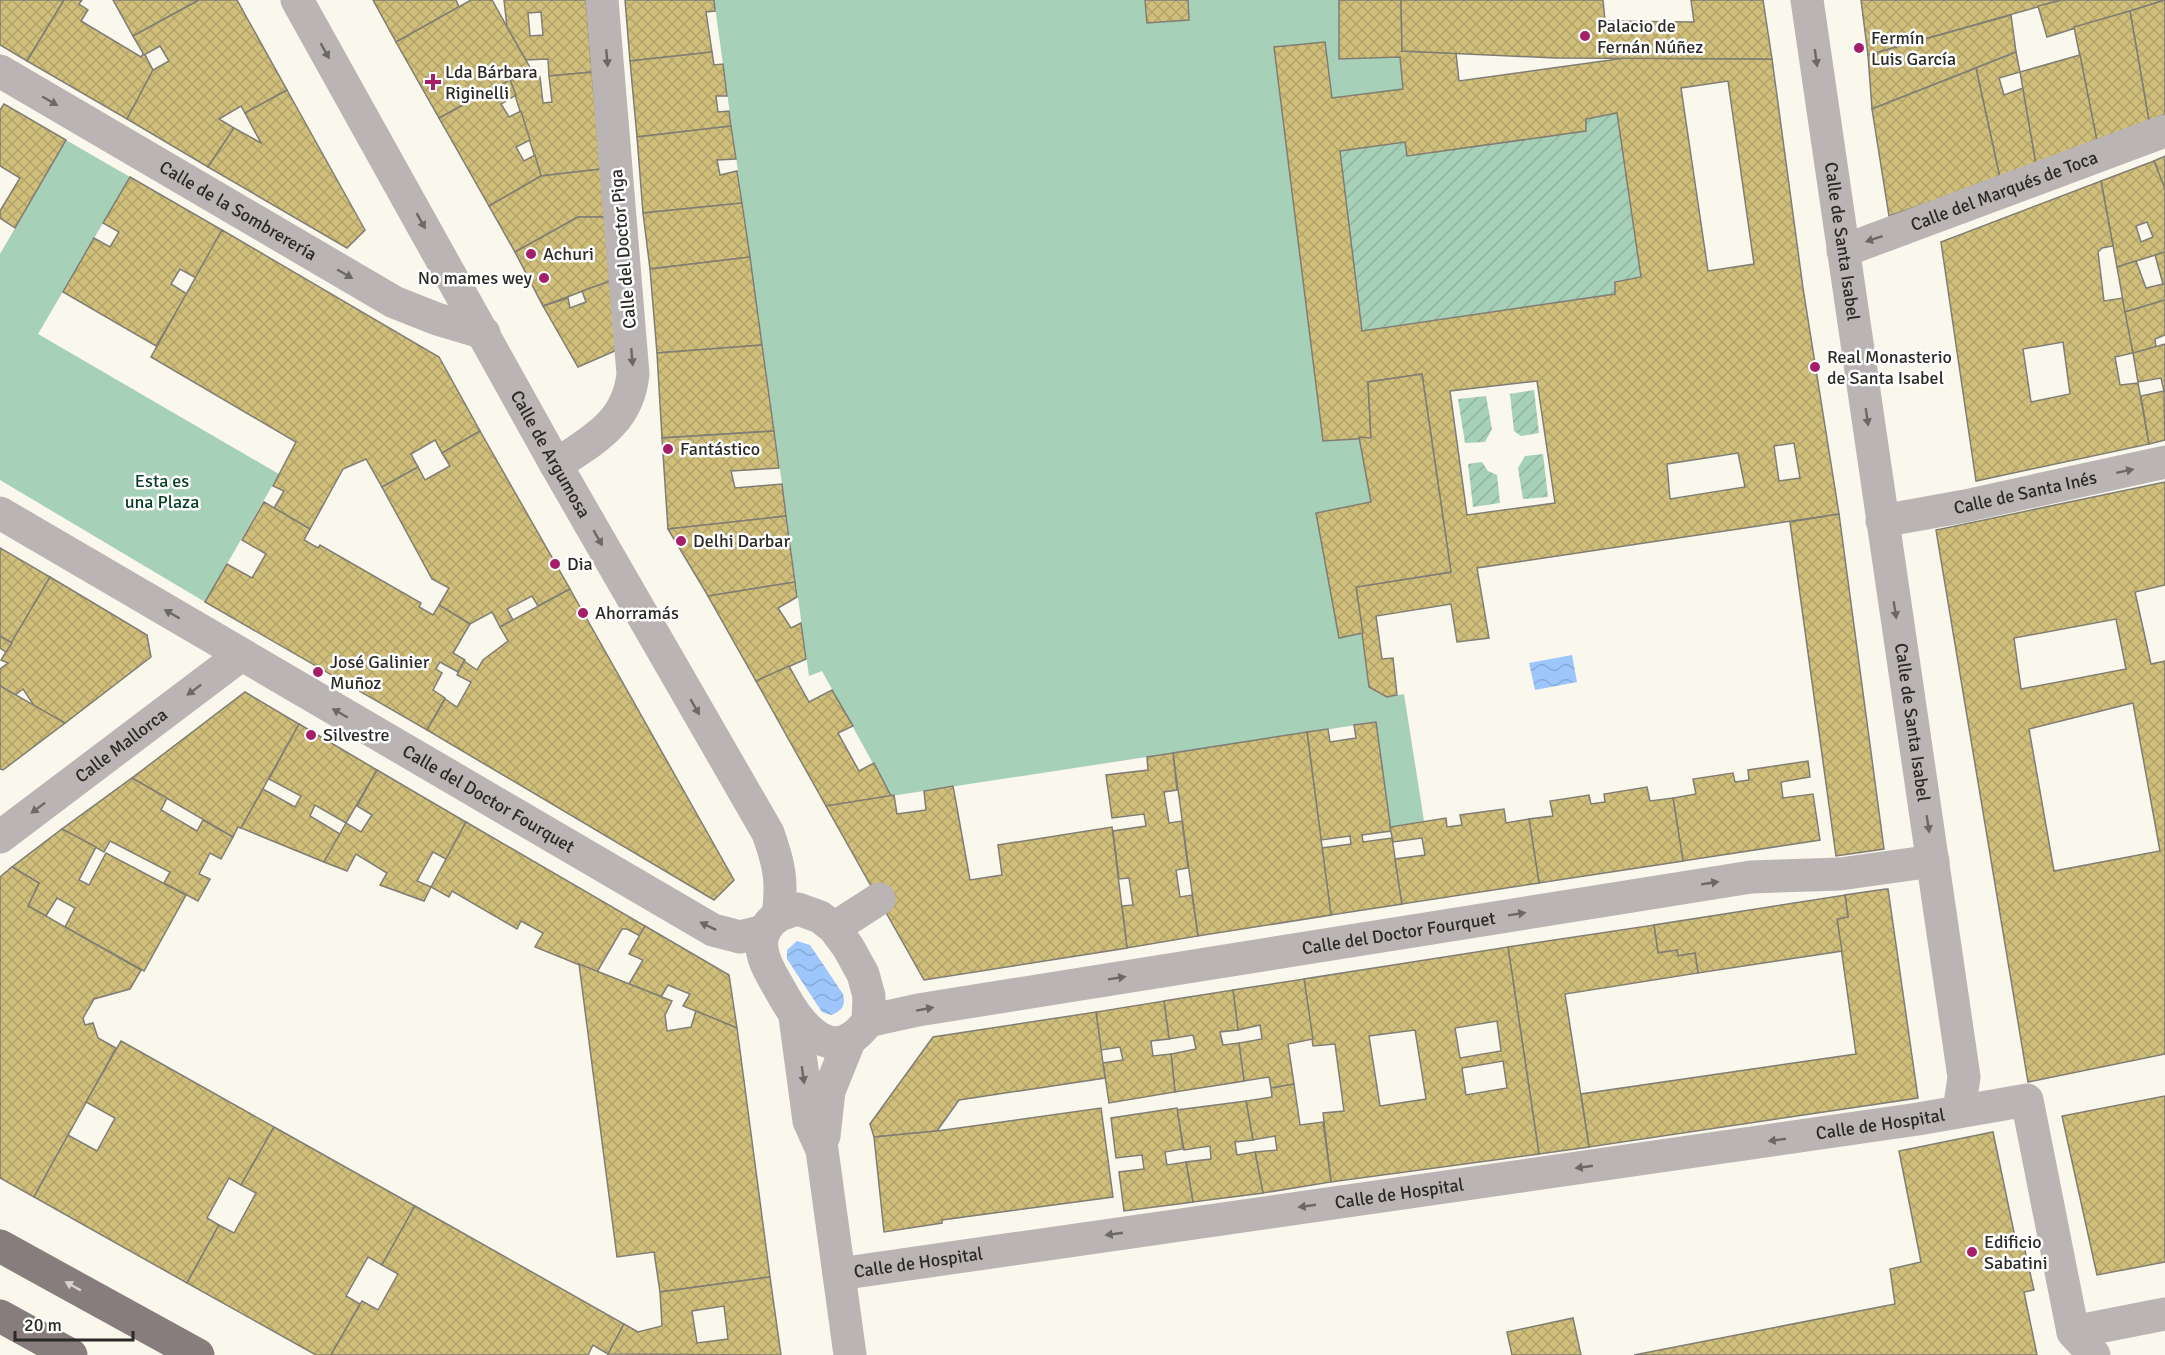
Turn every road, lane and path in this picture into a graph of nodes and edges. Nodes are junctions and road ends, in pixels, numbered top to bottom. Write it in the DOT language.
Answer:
graph roads {
  1 [pos="297,0"];
  2 [pos="602,0"];
  3 [pos="1808,0"];
  4 [pos="0,71"];
  5 [pos="2165,131"];
  6 [pos="1843,251"];
  7 [pos="484,333"];
  8 [pos="2165,462"];
  9 [pos="556,465"];
  10 [pos="0,513"];
  11 [pos="1882,520"];
  12 [pos="241,655"];
  13 [pos="0,837"];
  14 [pos="1933,861"];
  15 [pos="879,898"];
  16 [pos="771,923"];
  17 [pos="834,928"];
  18 [pos="795,1017"];
  19 [pos="859,1030"];
  20 [pos="1959,1111"];
  21 [pos="822,1150"];
  22 [pos="0,1246"];
  23 [pos="839,1274"];
  24 [pos="2165,1314"];
  25 [pos="0,1316"];
  26 [pos="2084,1343"];
  27 [pos="71,1355"];
  28 [pos="198,1355"];
  29 [pos="850,1355"];
  1 -- 7 [label="street, Calle de Argumosa, one-way"];
  2 -- 9 [label="street, Calle del Doctor Piga, one-way"];
  3 -- 6 [label="street, Calle de Santa Isabel, one-way"];
  4 -- 7 [label="street, Calle de la Sombrerería, one-way"];
  5 -- 6 [label="street, Calle del Marqués de Toca, one-way"];
  6 -- 11 [label="street, Calle de Santa Isabel, one-way"];
  7 -- 9 [label="street, Calle de Argumosa"];
  11 -- 8 [label="street, Calle de Santa Inés, one-way"];
  9 -- 16 [label="street, Calle de Argumosa, one-way"];
  12 -- 10 [label="street, Calle del Doctor Fourquet, one-way"];
  11 -- 14 [label="street, Calle de Santa Isabel, one-way"];
  12 -- 13 [label="street, Calle Mallorca, one-way"];
  16 -- 12 [label="street, Calle del Doctor Fourquet, one-way"];
  19 -- 14 [label="street, Calle del Doctor Fourquet, one-way"];
  14 -- 20 [label="street, Calle de Santa Isabel"];
  15 -- 17 [label="street"];
  16 -- 17 [label="street"];
  16 -- 18 [label="street"];
  17 -- 19 [label="street"];
  18 -- 19 [label="street"];
  18 -- 21 [label="street, one-way"];
  19 -- 21 [label="street"];
  20 -- 23 [label="street, Calle de Hospital, one-way"];
  20 -- 26 [label="street"];
  21 -- 23 [label="street"];
  28 -- 22 [label="main road, one-way"];
  23 -- 29 [label="street"];
  24 -- 26 [label="street"];
  25 -- 27 [label="main road"];
}
